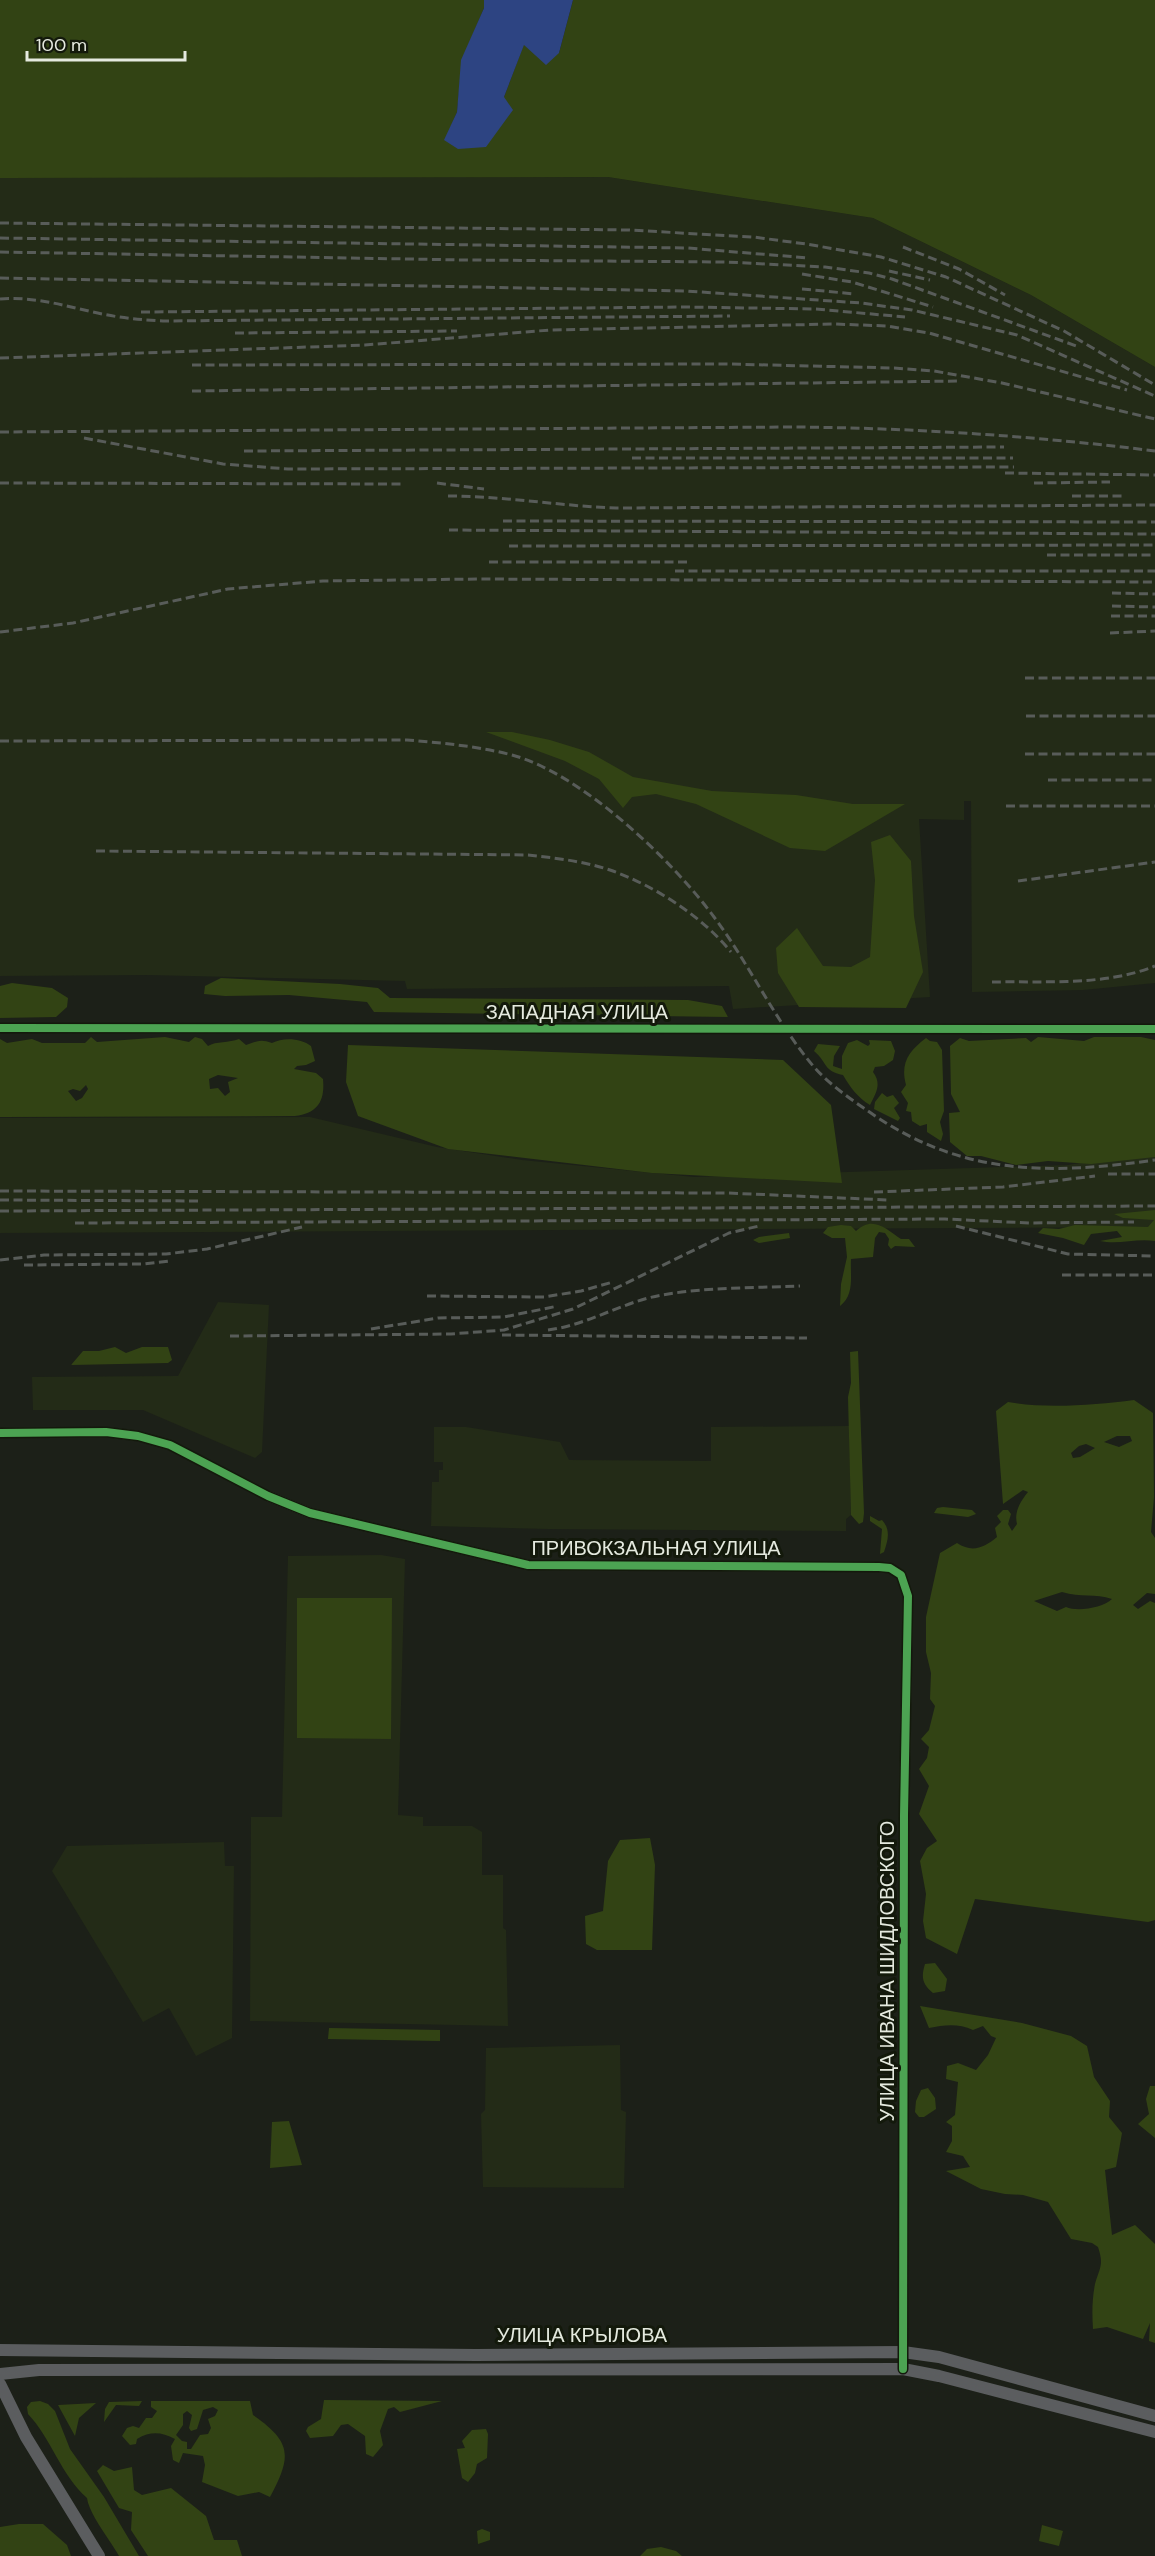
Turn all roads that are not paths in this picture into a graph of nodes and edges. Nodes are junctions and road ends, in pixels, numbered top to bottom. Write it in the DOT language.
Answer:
graph roads {
  1 [pos="0,1028"];
  2 [pos="1155,1029"];
  3 [pos="0,1433"];
  4 [pos="900,1575"];
  5 [pos="0,2350"];
  6 [pos="903,2352"];
  7 [pos="903,2369"];
  8 [pos="0,2374"];
  9 [pos="0,2384"];
  10 [pos="1155,2416"];
  11 [pos="1155,2432"];
  12 [pos="99,2556"];
  1 -- 2 [label="street, ЗАПАДНАЯ УЛИЦА"];
  3 -- 4 [label="street, ПРИВОКЗАЛЬНАЯ УЛИЦА"];
  4 -- 6 [label="street, УЛИЦА ИВАНА ШИДЛОВСКОГО"];
  5 -- 6 [label="main road, УЛИЦА КРЫЛОВА"];
  6 -- 7 [label="street, УЛИЦА ИВАНА ШИДЛОВСКОГО"];
  6 -- 10 [label="main road, УЛИЦА КРЫЛОВА"];
  7 -- 8 [label="main road, УЛИЦА КРЫЛОВА"];
  7 -- 11 [label="main road, УЛИЦА КРЫЛОВА"];
  9 -- 12 [label="main road"];
}
